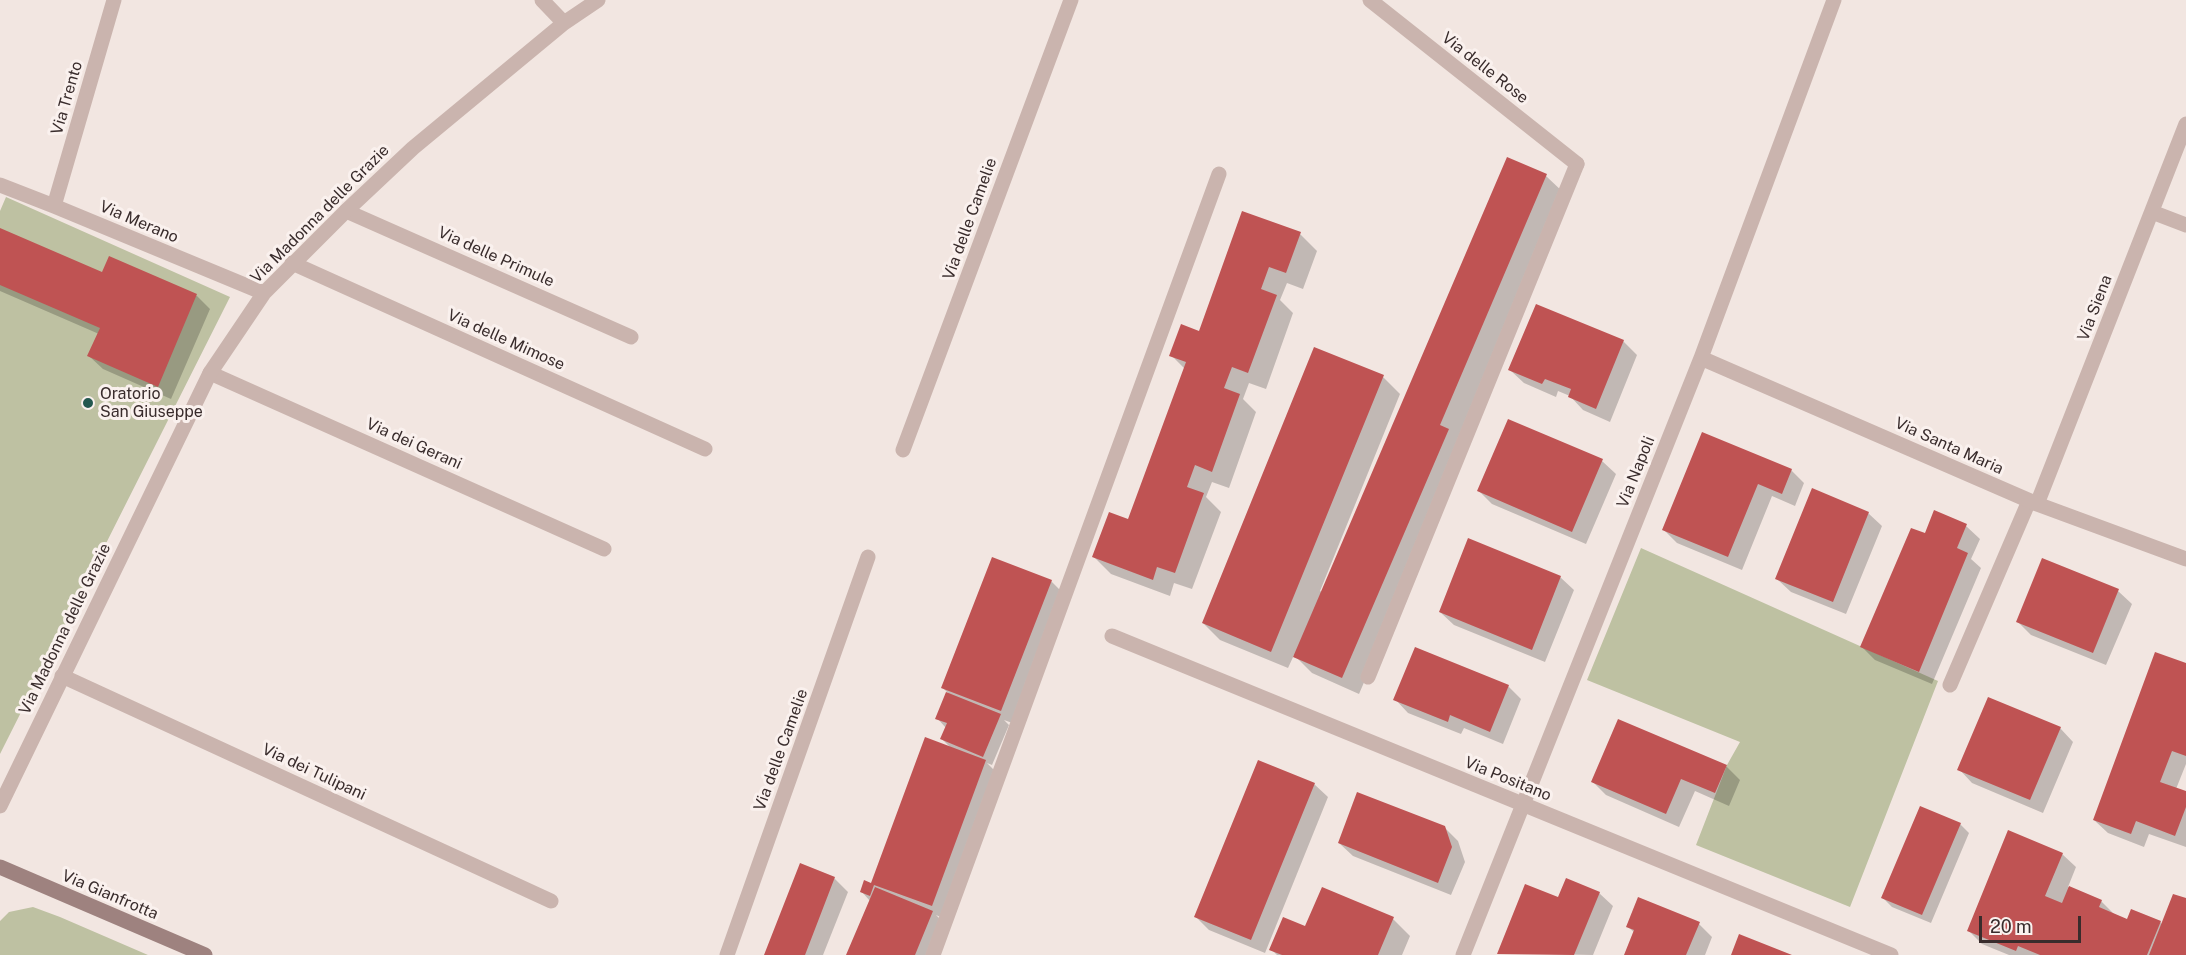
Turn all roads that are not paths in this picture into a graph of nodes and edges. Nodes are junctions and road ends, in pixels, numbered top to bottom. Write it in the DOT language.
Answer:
graph roads {
  1 [pos="114,0"];
  2 [pos="542,0"];
  3 [pos="598,0"];
  4 [pos="1071,0"];
  5 [pos="1370,0"];
  6 [pos="1834,0"];
  7 [pos="564,23"];
  8 [pos="2186,124"];
  9 [pos="1219,174"];
  10 [pos="0,185"];
  11 [pos="54,206"];
  12 [pos="346,211"];
  13 [pos="2152,212"];
  14 [pos="2186,225"];
  15 [pos="292,263"];
  16 [pos="264,293"];
  17 [pos="631,337"];
  18 [pos="1701,358"];
  19 [pos="210,373"];
  20 [pos="705,449"];
  21 [pos="903,450"];
  22 [pos="2033,503"];
  23 [pos="604,549"];
  24 [pos="868,557"];
  25 [pos="2186,559"];
  26 [pos="1112,636"];
  27 [pos="62,676"];
  28 [pos="1368,677"];
  29 [pos="1950,685"];
  30 [pos="1523,804"];
  31 [pos="0,806"];
  32 [pos="0,867"];
  33 [pos="551,901"];
  34 [pos="205,955"];
  35 [pos="727,955"];
  36 [pos="933,955"];
  37 [pos="1463,955"];
  38 [pos="1891,955"];
  1 -- 11 [label="street, Via Trento"];
  2 -- 7 [label="street"];
  3 -- 7 [label="street, Via Madonna delle Grazie"];
  4 -- 21 [label="street, Via delle Camelie"];
  5 -- 28 [label="street, Via delle Rose"];
  6 -- 18 [label="street, Via Napoli"];
  7 -- 12 [label="street, Via Madonna delle Grazie"];
  8 -- 13 [label="street, Via Siena"];
  9 -- 36 [label="street"];
  10 -- 11 [label="street, Via Merano"];
  11 -- 16 [label="street, Via Merano"];
  12 -- 15 [label="street, Via Madonna delle Grazie"];
  12 -- 17 [label="street, Via delle Primule"];
  13 -- 14 [label="street"];
  13 -- 22 [label="street, Via Siena"];
  15 -- 16 [label="street, Via Madonna delle Grazie"];
  15 -- 20 [label="street, Via delle Mimose"];
  16 -- 19 [label="street, Via Madonna delle Grazie"];
  18 -- 22 [label="street, Via Santa Maria"];
  18 -- 30 [label="street, Via Napoli"];
  19 -- 23 [label="street, Via dei Gerani"];
  19 -- 27 [label="street, Via Madonna delle Grazie"];
  22 -- 25 [label="street, Via Santa Maria"];
  22 -- 29 [label="street, Via Siena"];
  24 -- 35 [label="street, Via delle Camelie"];
  26 -- 30 [label="street, Via Positano"];
  27 -- 31 [label="street, Via Madonna delle Grazie"];
  27 -- 33 [label="street, Via dei Tulipani"];
  30 -- 37 [label="street, Via Napoli"];
  30 -- 38 [label="street, Via Positano"];
  32 -- 34 [label="street, Via Gianfrotta"];
}
